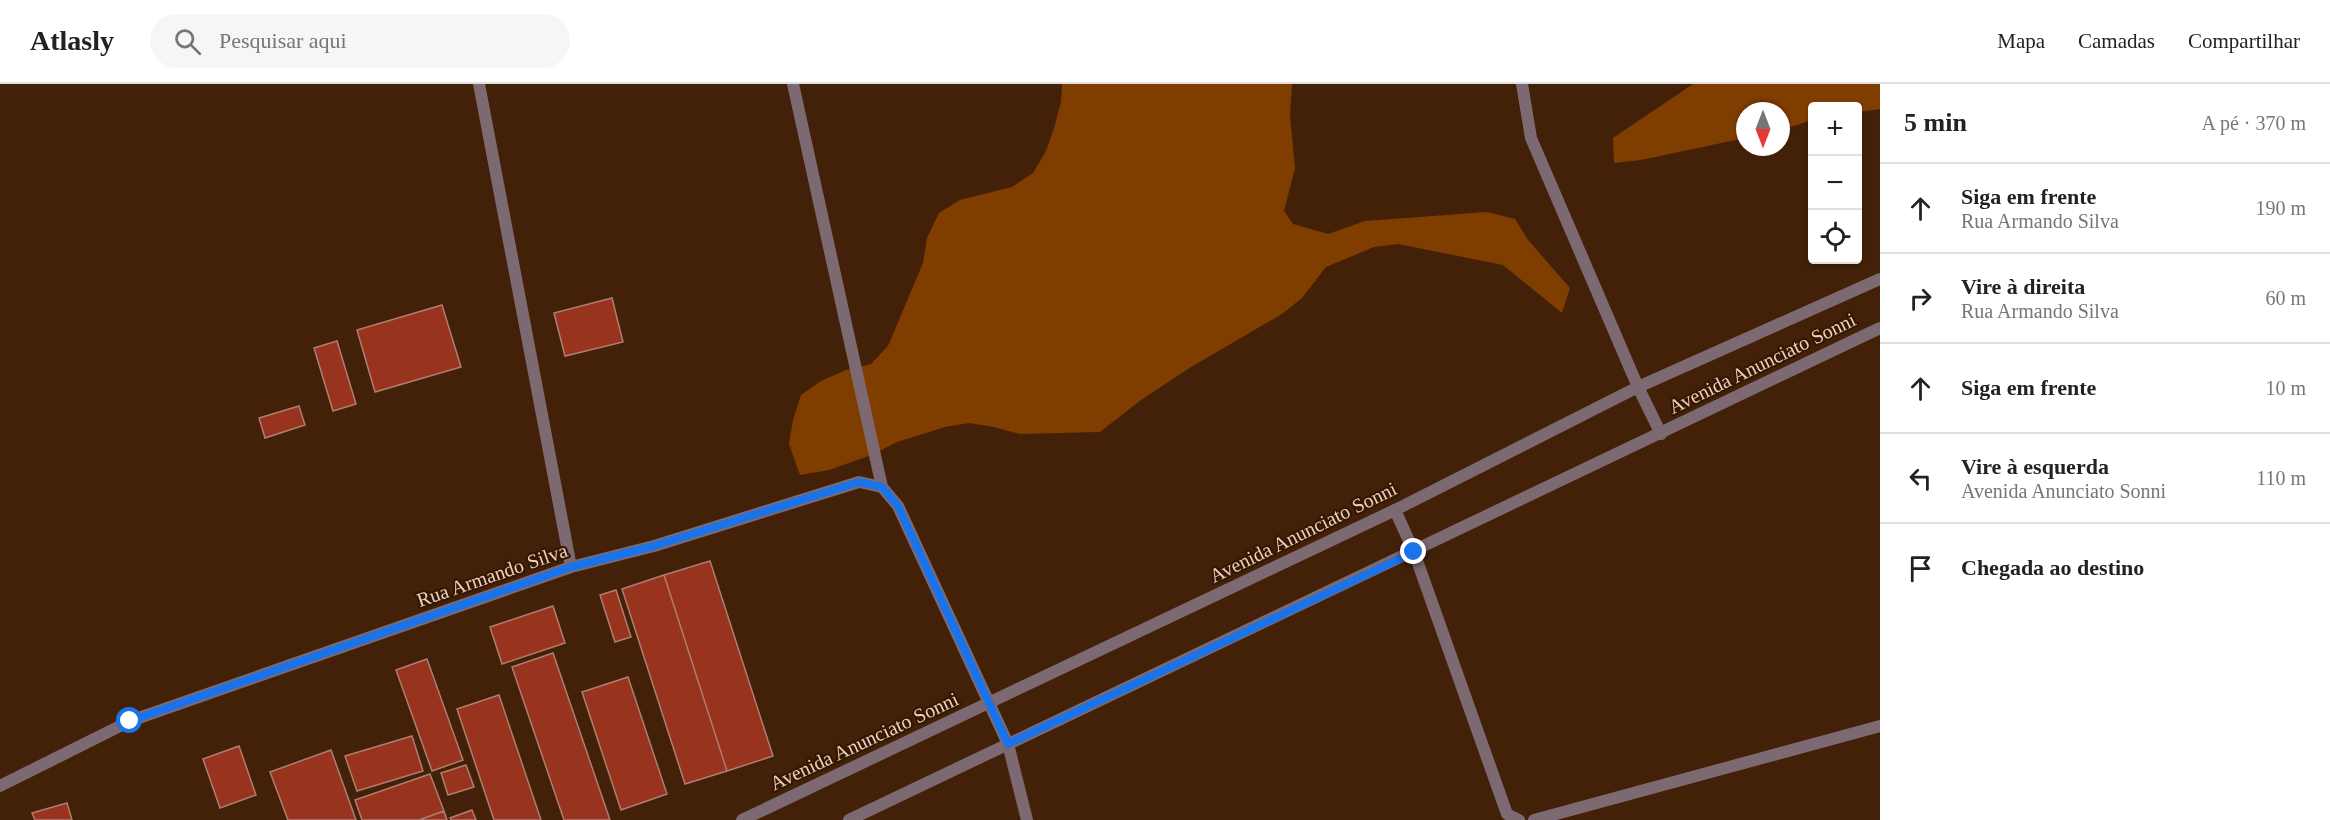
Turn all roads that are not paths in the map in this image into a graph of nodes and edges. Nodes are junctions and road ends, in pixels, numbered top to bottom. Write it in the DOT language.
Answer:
graph roads {
  1 [pos="478,84"];
  2 [pos="793,84"];
  3 [pos="1522,84"];
  4 [pos="1880,279"];
  5 [pos="1880,328"];
  6 [pos="1638,387"];
  7 [pos="1661,434"];
  8 [pos="882,487"];
  9 [pos="1395,510"];
  10 [pos="1414,552"];
  11 [pos="571,567"];
  12 [pos="989,703"];
  13 [pos="1880,726"];
  14 [pos="1008,744"];
  15 [pos="0,786"];
  16 [pos="742,820"];
  17 [pos="849,820"];
  18 [pos="1028,820"];
  19 [pos="1519,820"];
  20 [pos="1534,820"];
  1 -- 11 [label="street"];
  2 -- 8 [label="street"];
  3 -- 6 [label="street"];
  4 -- 6 [label="street, Avenida Anunciato Sonni"];
  5 -- 7 [label="street, Avenida Anunciato Sonni"];
  6 -- 7 [label="street"];
  6 -- 9 [label="street, Avenida Anunciato Sonni"];
  7 -- 10 [label="street, Avenida Anunciato Sonni"];
  8 -- 11 [label="street, Rua Armando Silva"];
  8 -- 12 [label="street"];
  9 -- 10 [label="street"];
  9 -- 12 [label="street, Avenida Anunciato Sonni"];
  10 -- 14 [label="street, Avenida Anunciato Sonni"];
  10 -- 19 [label="street"];
  11 -- 15 [label="street, Rua Armando Silva"];
  12 -- 14 [label="street"];
  12 -- 16 [label="street, Avenida Anunciato Sonni"];
  13 -- 20 [label="street"];
  14 -- 17 [label="street, Avenida Anunciato Sonni"];
  14 -- 18 [label="street"];
}
